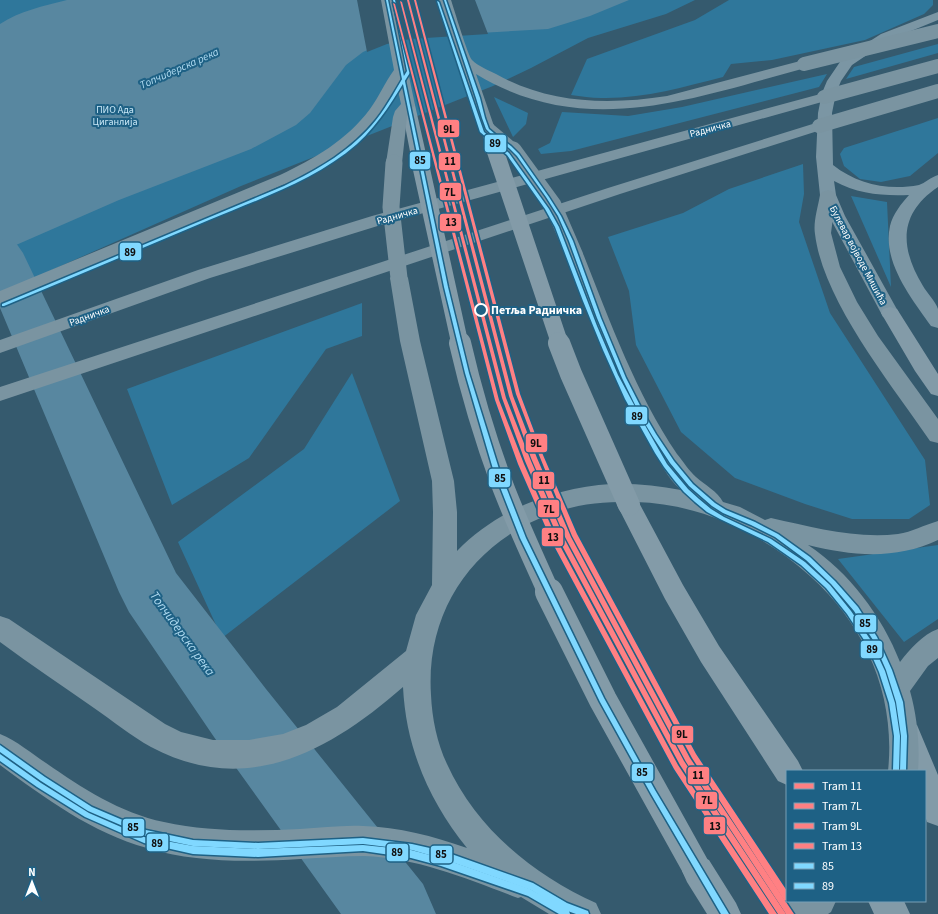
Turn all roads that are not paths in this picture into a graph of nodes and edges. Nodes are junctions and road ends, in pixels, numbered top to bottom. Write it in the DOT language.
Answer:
graph roads {
  1 [pos="387,0"];
  2 [pos="445,0"];
  3 [pos="938,16"];
  4 [pos="938,31"];
  5 [pos="465,61"];
  6 [pos="938,66"];
  7 [pos="402,69"];
  8 [pos="938,91"];
  9 [pos="408,105"];
  10 [pos="488,129"];
  11 [pos="822,129"];
  12 [pos="824,162"];
  13 [pos="938,180"];
  14 [pos="919,194"];
  15 [pos="828,195"];
  16 [pos="0,298"];
  17 [pos="890,313"];
  18 [pos="938,322"];
  19 [pos="0,347"];
  20 [pos="938,389"];
  21 [pos="5,393"];
  22 [pos="938,436"];
  23 [pos="719,509"];
  24 [pos="755,524"];
  25 [pos="938,530"];
  26 [pos="444,585"];
  27 [pos="0,627"];
  28 [pos="938,641"];
  29 [pos="417,658"];
  30 [pos="896,687"];
  31 [pos="904,727"];
  32 [pos="0,748"];
  33 [pos="787,770"];
  34 [pos="903,770"];
  35 [pos="922,770"];
  36 [pos="926,781"];
  37 [pos="938,811"];
  38 [pos="533,887"];
  39 [pos="818,902"];
  40 [pos="885,902"];
  41 [pos="574,911"];
  42 [pos="725,914"];
  43 [pos="798,914"];
  44 [pos="894,914"];
  1 -- 7 [label="main road"];
  2 -- 5 [label="main road"];
  3 -- 11 [label="street, Булевар војводе Мишића"];
  4 -- 5 [label="main road, bridge"];
  5 -- 10 [label="main road"];
  6 -- 19 [label="main road, Радничка, bridge"];
  7 -- 9 [label="main road"];
  7 -- 16 [label="main road"];
  8 -- 11 [label="main road, bridge"];
  9 -- 26 [label="main road, bridge"];
  9 -- 42 [label="main road, bridge"];
  10 -- 23 [label="main road, bridge"];
  10 -- 33 [label="main road, bridge"];
  11 -- 12 [label="street, Булевар војводе Мишића"];
  11 -- 21 [label="main road, bridge"];
  12 -- 14 [label="street"];
  12 -- 15 [label="street, Булевар војводе Мишића"];
  13 -- 14 [label="street"];
  14 -- 18 [label="street"];
  15 -- 17 [label="street, Булевар војводе Мишића"];
  15 -- 22 [label="main road"];
  17 -- 20 [label="main road"];
  23 -- 24 [label="main road"];
  23 -- 26 [label="main road, bridge"];
  24 -- 25 [label="main road"];
  24 -- 30 [label="main road"];
  26 -- 29 [label="main road"];
  27 -- 29 [label="main road"];
  28 -- 30 [label="main road"];
  29 -- 38 [label="main road"];
  30 -- 31 [label="main road"];
  31 -- 34 [label="main road"];
  31 -- 35 [label="main road"];
  32 -- 38 [label="main road"];
  36 -- 37 [label="main road"];
  38 -- 41 [label="main road"];
  39 -- 43 [label="main road"];
  40 -- 44 [label="main road"];
}
